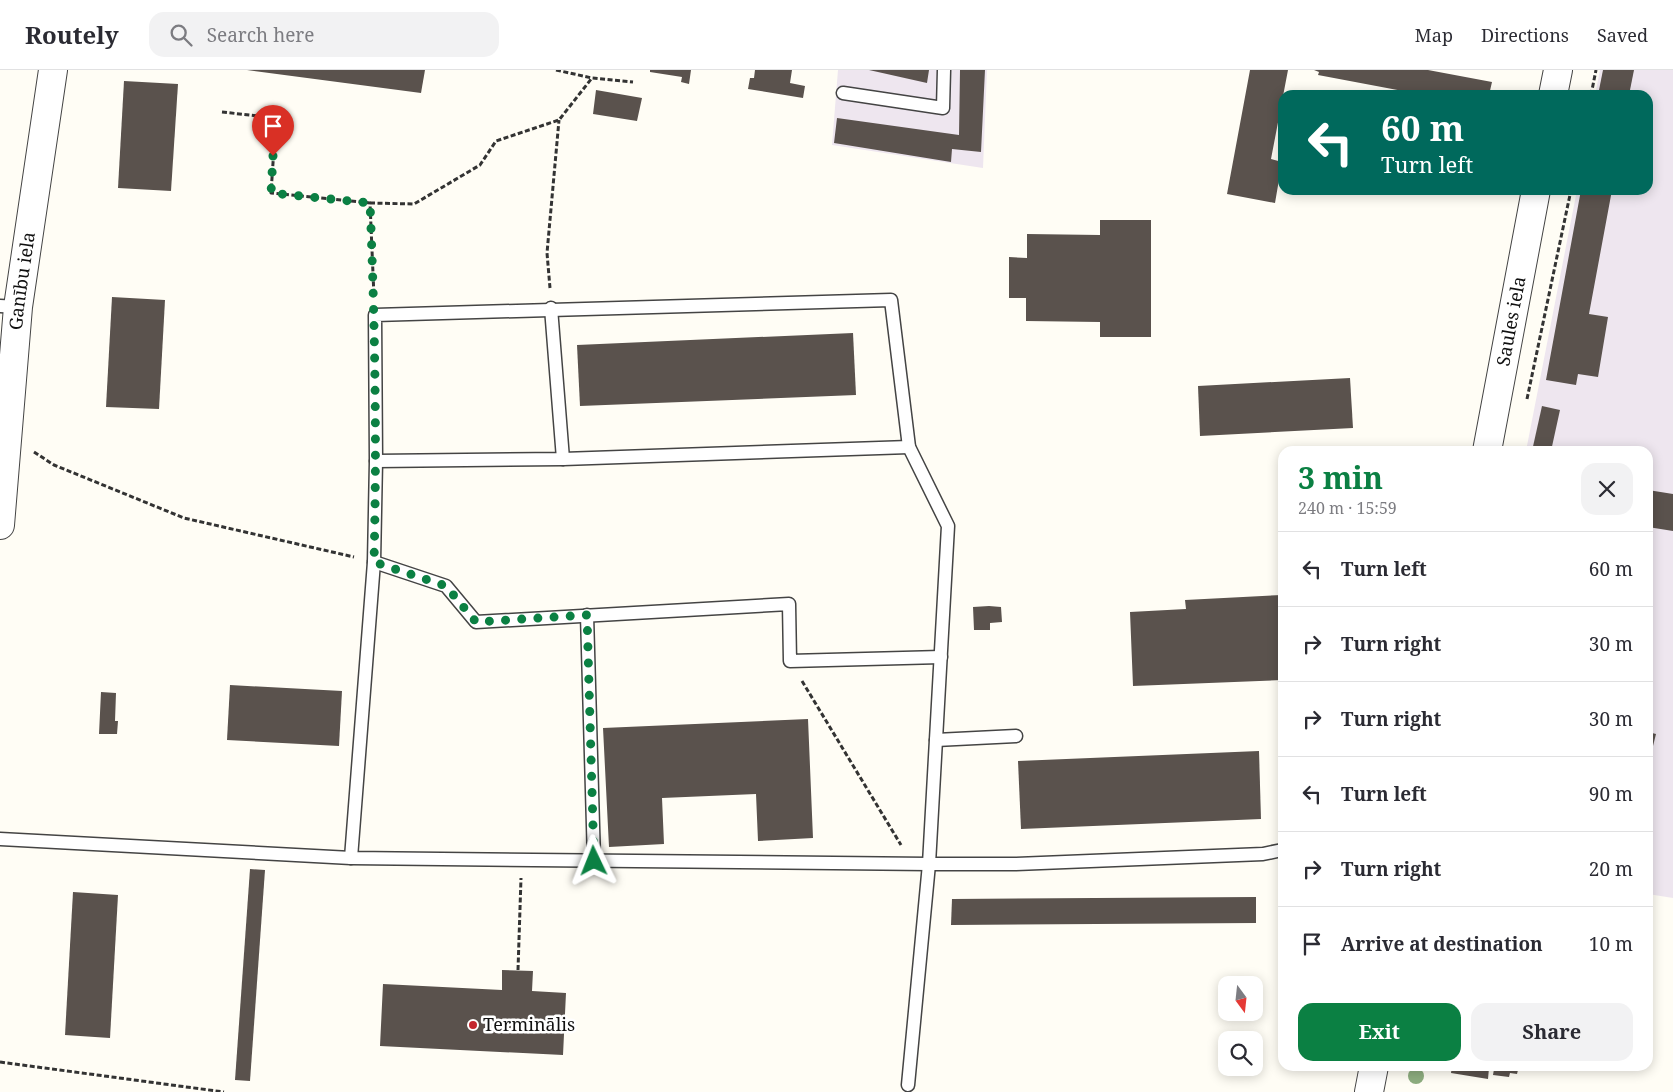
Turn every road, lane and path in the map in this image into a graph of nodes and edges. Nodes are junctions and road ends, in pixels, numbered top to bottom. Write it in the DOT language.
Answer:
graph roads {
  1 [pos="53,70"];
  2 [pos="556,70"];
  3 [pos="944,70"];
  4 [pos="1558,70"];
  5 [pos="1596,70"];
  6 [pos="592,78"];
  7 [pos="633,82"];
  8 [pos="1555,90"];
  9 [pos="1592,90"];
  10 [pos="844,93"];
  11 [pos="222,112"];
  12 [pos="558,120"];
  13 [pos="1535,195"];
  14 [pos="1570,195"];
  15 [pos="370,203"];
  16 [pos="9,306"];
  17 [pos="551,308"];
  18 [pos="375,315"];
  19 [pos="1526,403"];
  20 [pos="8,436"];
  21 [pos="1489,446"];
  22 [pos="909,447"];
  23 [pos="563,460"];
  24 [pos="376,462"];
  25 [pos="0,524"];
  26 [pos="374,562"];
  27 [pos="587,615"];
  28 [pos="941,657"];
  29 [pos="790,661"];
  30 [pos="1016,736"];
  31 [pos="936,740"];
  32 [pos="0,839"];
  33 [pos="1278,851"];
  34 [pos="351,858"];
  35 [pos="522,860"];
  36 [pos="594,861"];
  37 [pos="913,864"];
  38 [pos="929,864"];
  39 [pos="518,970"];
  40 [pos="0,1062"];
  41 [pos="1373,1071"];
  42 [pos="908,1085"];
  43 [pos="224,1092"];
  44 [pos="1369,1092"];
  1 -- 16 [label="street, Ganību iela"];
  2 -- 6 [label="path"];
  3 -- 10 [label="lane"];
  4 -- 8 [label="street"];
  5 -- 9 [label="path"];
  6 -- 7 [label="path"];
  6 -- 12 [label="path"];
  11 -- 15 [label="path"];
  12 -- 15 [label="path"];
  12 -- 17 [label="path"];
  13 -- 21 [label="street, Saules iela"];
  14 -- 19 [label="path"];
  15 -- 18 [label="path"];
  16 -- 20 [label="street, Ganību iela"];
  17 -- 18 [label="lane"];
  17 -- 22 [label="lane"];
  17 -- 23 [label="lane"];
  18 -- 24 [label="lane"];
  20 -- 25 [label="street, Ganību iela"];
  20 -- 26 [label="path"];
  22 -- 23 [label="lane"];
  22 -- 28 [label="lane"];
  23 -- 24 [label="lane"];
  24 -- 26 [label="lane"];
  26 -- 27 [label="lane"];
  26 -- 34 [label="lane"];
  27 -- 29 [label="lane"];
  27 -- 36 [label="lane"];
  28 -- 29 [label="lane"];
  28 -- 31 [label="lane"];
  29 -- 37 [label="path"];
  30 -- 31 [label="lane"];
  31 -- 38 [label="lane"];
  32 -- 34 [label="lane"];
  33 -- 38 [label="lane"];
  34 -- 35 [label="lane"];
  35 -- 36 [label="lane"];
  35 -- 39 [label="path"];
  36 -- 37 [label="lane"];
  37 -- 38 [label="lane"];
  38 -- 42 [label="lane"];
  40 -- 43 [label="path"];
  41 -- 44 [label="street"];
}
